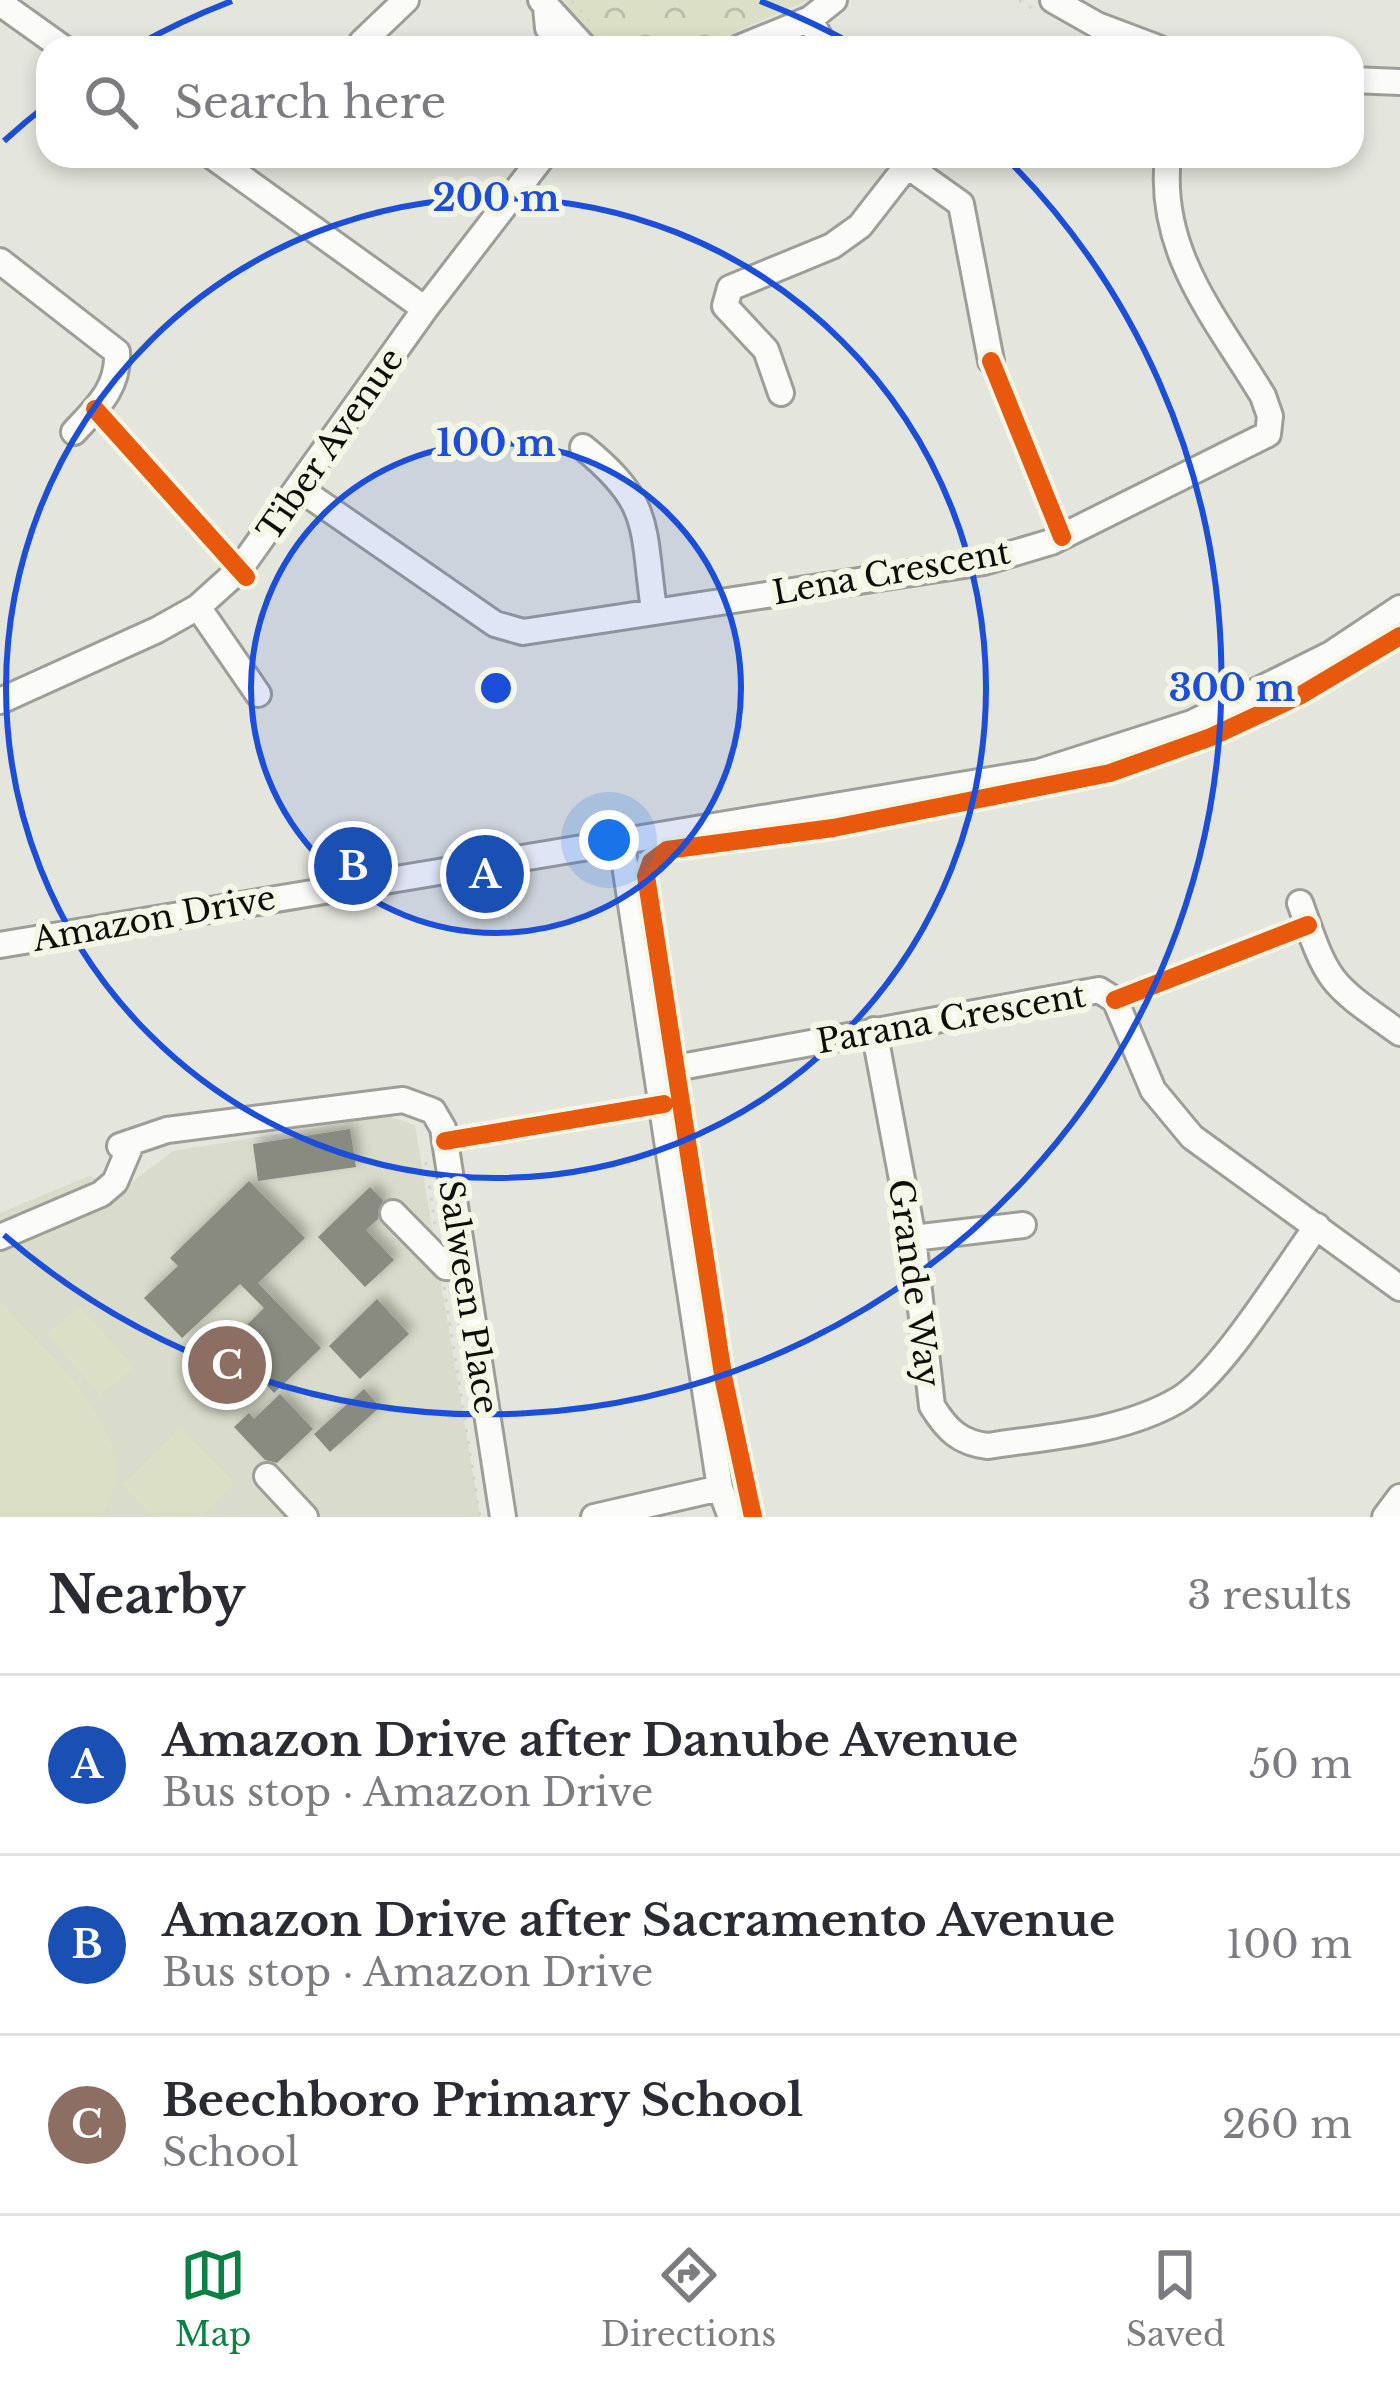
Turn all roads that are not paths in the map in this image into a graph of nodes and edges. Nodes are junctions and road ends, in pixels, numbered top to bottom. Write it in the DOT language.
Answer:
graph roads {
  1 [pos="406,0"];
  2 [pos="834,0"];
  3 [pos="1053,0"];
  4 [pos="0,2"];
  5 [pos="543,3"];
  6 [pos="810,19"];
  7 [pos="47,36"];
  8 [pos="368,36"];
  9 [pos="553,36"];
  10 [pos="576,36"];
  11 [pos="768,36"];
  12 [pos="819,36"];
  13 [pos="1126,36"];
  14 [pos="1364,80"];
  15 [pos="1400,82"];
  16 [pos="229,168"];
  17 [pos="534,168"];
  18 [pos="896,168"];
  19 [pos="909,168"];
  20 [pos="1167,168"];
  21 [pos="0,262"];
  22 [pos="424,309"];
  23 [pos="991,361"];
  24 [pos="781,393"];
  25 [pos="74,433"];
  26 [pos="583,447"];
  27 [pos="300,489"];
  28 [pos="198,608"];
  29 [pos="1400,608"];
  30 [pos="654,610"];
  31 [pos="258,694"];
  32 [pos="0,701"];
  33 [pos="622,845"];
  34 [pos="1300,903"];
  35 [pos="4,948"];
  36 [pos="874,1030"];
  37 [pos="1400,1033"];
  38 [pos="659,1071"];
  39 [pos="393,1213"];
  40 [pos="1023,1225"];
  41 [pos="1317,1226"];
  42 [pos="0,1237"];
  43 [pos="913,1238"];
  44 [pos="454,1275"];
  45 [pos="1400,1288"];
  46 [pos="268,1476"];
  47 [pos="720,1488"];
  48 [pos="1400,1497"];
  49 [pos="305,1517"];
  50 [pos="503,1517"];
  51 [pos="594,1517"];
  52 [pos="731,1517"];
  53 [pos="1385,1517"];
  1 -- 8 [label="street"];
  2 -- 6 [label="street"];
  3 -- 13 [label="street"];
  4 -- 7 [label="street"];
  5 -- 9 [label="street"];
  5 -- 10 [label="street"];
  6 -- 11 [label="street"];
  6 -- 12 [label="street"];
  14 -- 15 [label="street"];
  16 -- 22 [label="street"];
  17 -- 22 [label="street, Tiber Avenue"];
  18 -- 24 [label="street"];
  19 -- 23 [label="street"];
  20 -- 30 [label="street, Lena Crescent"];
  21 -- 25 [label="street"];
  22 -- 27 [label="street, Tiber Avenue"];
  26 -- 30 [label="street"];
  27 -- 28 [label="street, Tiber Avenue"];
  27 -- 30 [label="street, Lena Crescent"];
  28 -- 31 [label="street"];
  28 -- 32 [label="street, Tiber Avenue"];
  29 -- 33 [label="street, Amazon Drive"];
  33 -- 35 [label="street, Amazon Drive"];
  33 -- 38 [label="street"];
  34 -- 37 [label="street"];
  36 -- 38 [label="street, Parana Crescent"];
  36 -- 41 [label="street, Parana Crescent"];
  36 -- 43 [label="street, Grande Way"];
  38 -- 47 [label="street"];
  39 -- 44 [label="street"];
  40 -- 43 [label="street"];
  41 -- 43 [label="street, Grande Way"];
  41 -- 45 [label="street, Parana Crescent"];
  42 -- 44 [label="street, Salween Place"];
  44 -- 50 [label="street, Salween Place"];
  46 -- 49 [label="street"];
  47 -- 51 [label="street"];
  47 -- 52 [label="street"];
  48 -- 53 [label="street"];
}
